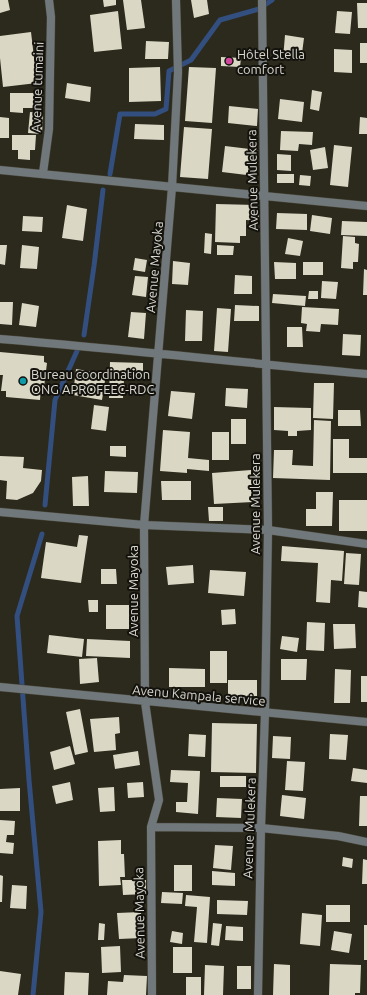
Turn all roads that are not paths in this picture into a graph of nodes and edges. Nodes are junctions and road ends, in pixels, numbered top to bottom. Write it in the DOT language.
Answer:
graph roads {
  1 [pos="49,0"];
  2 [pos="176,0"];
  3 [pos="262,0"];
  4 [pos="0,170"];
  5 [pos="43,173"];
  6 [pos="172,187"];
  7 [pos="264,196"];
  8 [pos="367,206"];
  9 [pos="0,339"];
  10 [pos="159,353"];
  11 [pos="265,365"];
  12 [pos="367,374"];
  13 [pos="0,512"];
  14 [pos="144,525"];
  15 [pos="268,530"];
  16 [pos="367,544"];
  17 [pos="0,687"];
  18 [pos="145,702"];
  19 [pos="265,713"];
  20 [pos="367,722"];
  21 [pos="150,827"];
  22 [pos="261,828"];
  23 [pos="367,842"];
  24 [pos="152,995"];
  25 [pos="258,995"];
  1 -- 5 [label="street, Avenue tumaini"];
  2 -- 6 [label="street, Avenue Mayoka"];
  3 -- 7 [label="street, Avenue Mulekera"];
  4 -- 5 [label="street"];
  5 -- 6 [label="street"];
  6 -- 7 [label="street"];
  6 -- 10 [label="street, Avenue Mayoka"];
  7 -- 8 [label="street"];
  7 -- 11 [label="street, Avenue Mulekera"];
  9 -- 10 [label="street"];
  10 -- 11 [label="street"];
  10 -- 14 [label="street, Avenue Mayoka"];
  11 -- 12 [label="street"];
  11 -- 15 [label="street, Avenue Mulekera"];
  13 -- 14 [label="street"];
  14 -- 15 [label="street"];
  14 -- 18 [label="street, Avenue Mayoka"];
  15 -- 16 [label="street"];
  15 -- 19 [label="street, Avenue Mulekera"];
  17 -- 18 [label="street, Avenu Kampala service"];
  18 -- 19 [label="street, Avenu Kampala service"];
  18 -- 21 [label="street, Avenue Mayoka"];
  19 -- 20 [label="street, Avenu Kampala service"];
  19 -- 22 [label="street, Avenue Mulekera"];
  21 -- 22 [label="street"];
  21 -- 24 [label="street, Avenue Mayoka"];
  22 -- 23 [label="street"];
  22 -- 25 [label="street, Avenue Mulekera"];
}
